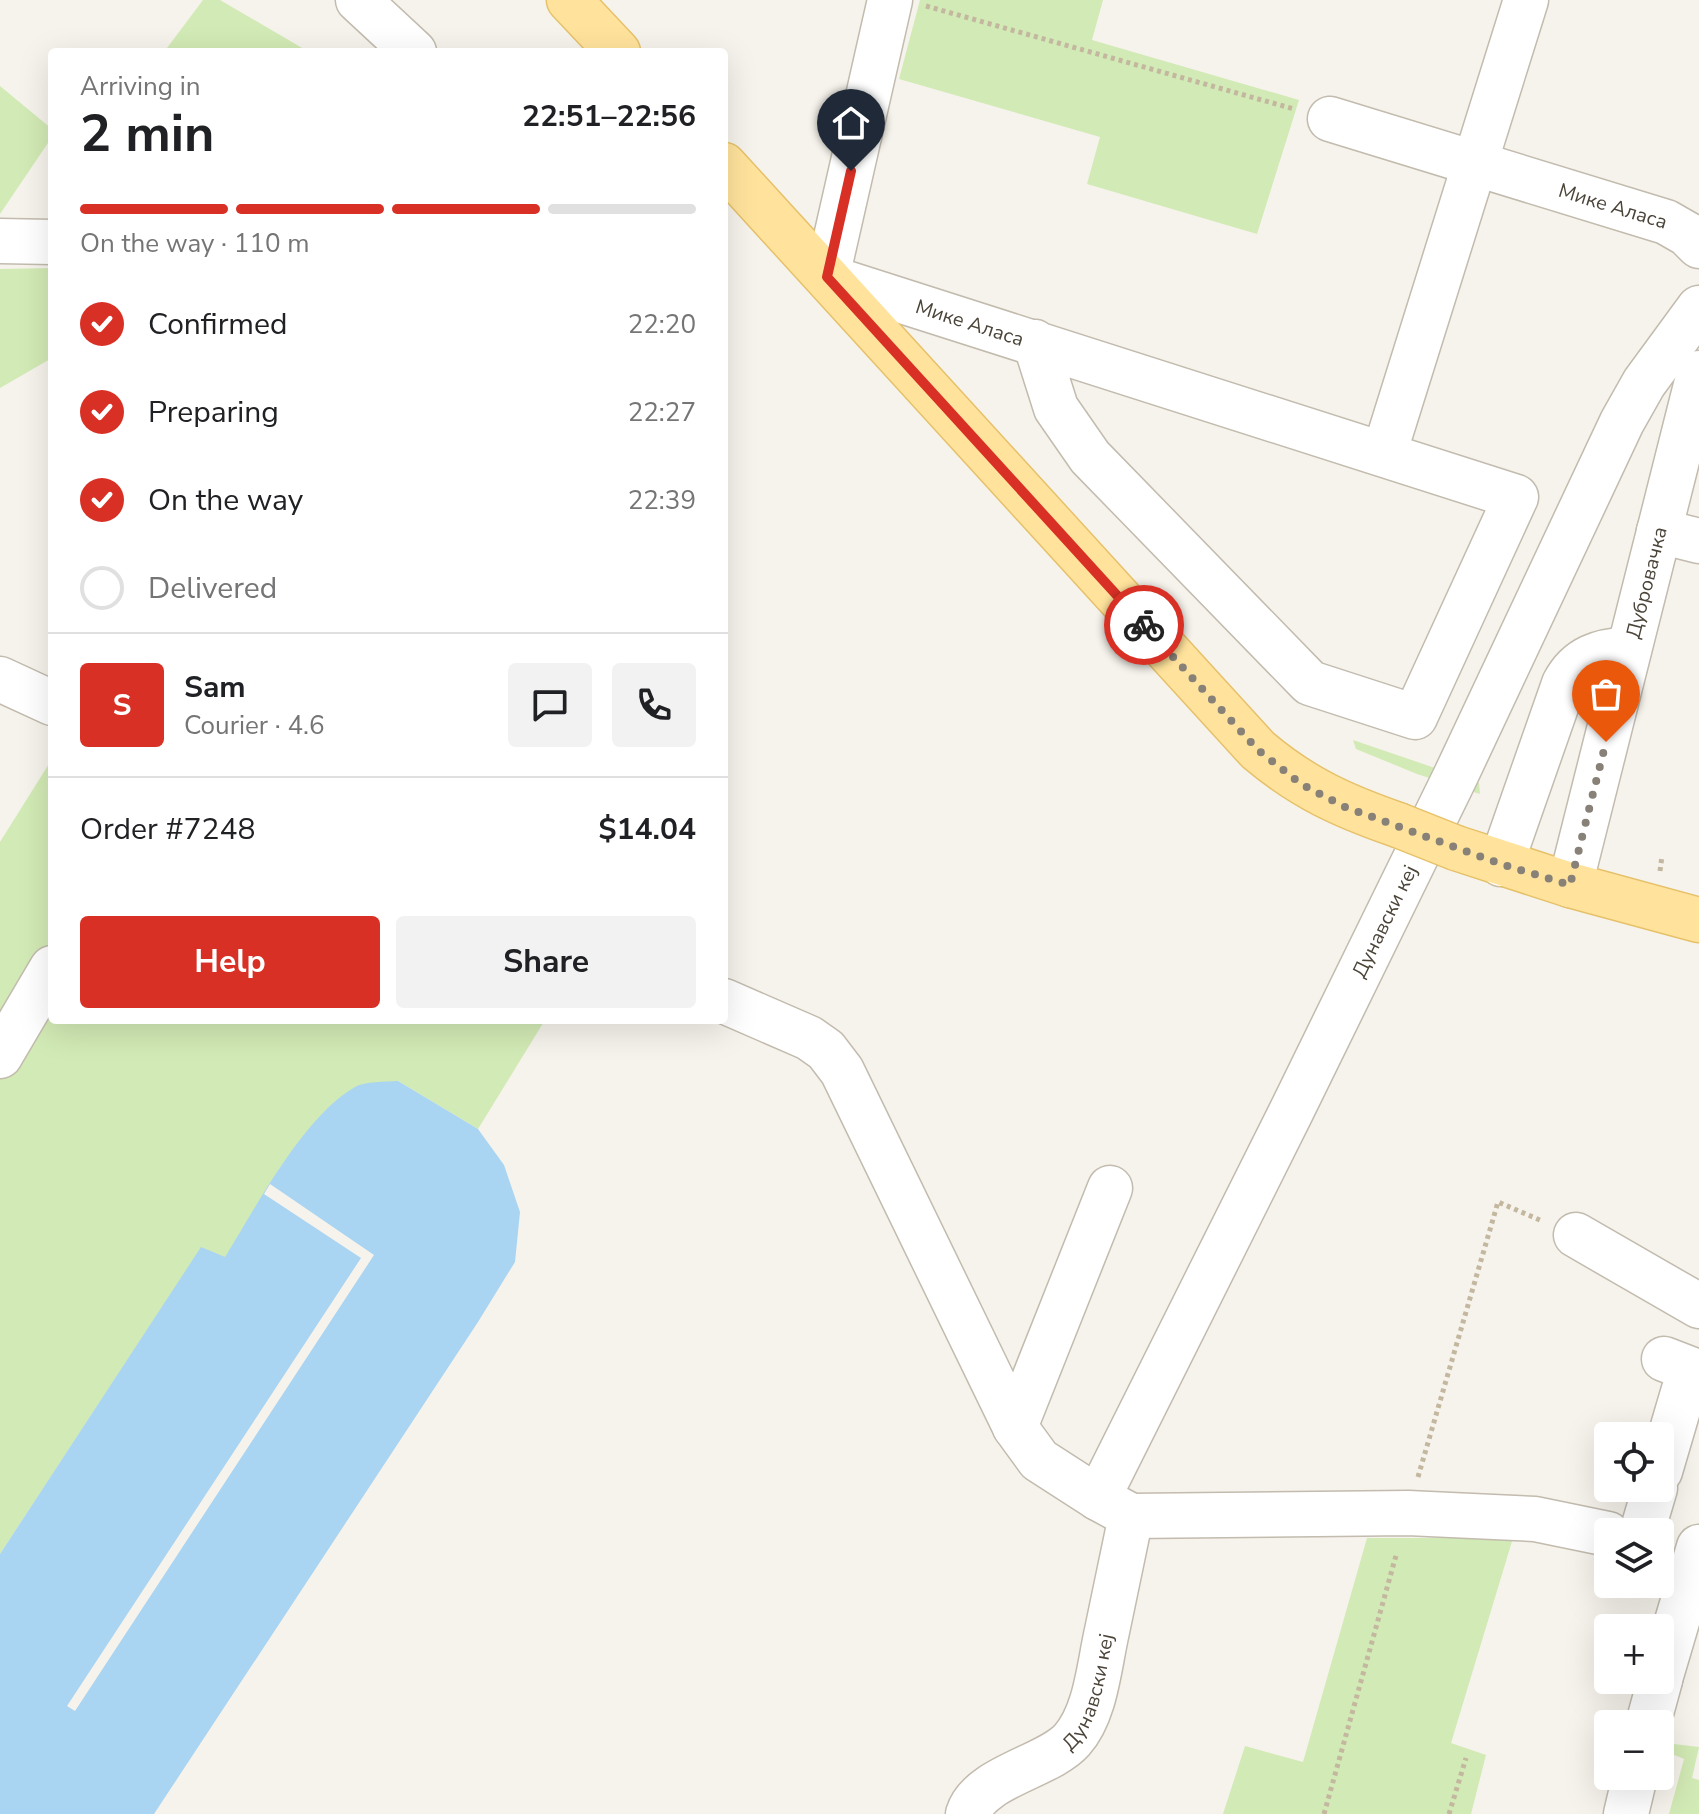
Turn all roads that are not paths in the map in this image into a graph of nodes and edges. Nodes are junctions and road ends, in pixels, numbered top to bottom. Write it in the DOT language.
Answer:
graph roads {
  1 [pos="358,0"];
  2 [pos="1526,0"];
  3 [pos="572,2"];
  4 [pos="905,2"];
  5 [pos="410,48"];
  6 [pos="614,48"];
  7 [pos="1330,119"];
  8 [pos="1477,163"];
  9 [pos="730,183"];
  10 [pos="0,241"];
  11 [pos="48,242"];
  12 [pos="1699,246"];
  13 [pos="827,277"];
  14 [pos="1699,308"];
  15 [pos="1035,342"];
  16 [pos="1699,373"];
  17 [pos="1634,400"];
  18 [pos="1685,428"];
  19 [pos="1384,454"];
  20 [pos="1679,536"];
  21 [pos="1629,649"];
  22 [pos="0,679"];
  23 [pos="48,701"];
  24 [pos="1501,864"];
  25 [pos="1570,885"];
  26 [pos="1699,920"];
  27 [pos="48,975"];
  28 [pos="728,1003"];
  29 [pos="0,1056"];
  30 [pos="1110,1188"];
  31 [pos="1576,1235"];
  32 [pos="1699,1306"];
  33 [pos="1664,1359"];
  34 [pos="1674,1423"];
  35 [pos="1015,1427"];
  36 [pos="1114,1507"];
  37 [pos="1594,1531"];
  38 [pos="1689,1551"];
  39 [pos="1674,1617"];
  40 [pos="1632,1790"];
  41 [pos="968,1814"];
  42 [pos="1626,1814"];
  1 -- 5 [label="street"];
  2 -- 8 [label="street"];
  3 -- 6 [label="main road"];
  4 -- 13 [label="street"];
  7 -- 8 [label="street, Мике Аласа"];
  8 -- 12 [label="street, Мике Аласа"];
  8 -- 19 [label="street"];
  9 -- 13 [label="main road"];
  10 -- 11 [label="street"];
  13 -- 15 [label="street, Мике Аласа"];
  13 -- 24 [label="main road, bridge"];
  14 -- 17 [label="street, Дунавски кеј"];
  15 -- 19 [label="street, Мике Аласа"];
  15 -- 19 [label="street, Мике Аласа"];
  16 -- 18 [label="street, Дубровачка"];
  17 -- 18 [label="street"];
  17 -- 36 [label="street, Дунавски кеј"];
  18 -- 20 [label="street, Дубровачка"];
  20 -- 21 [label="street, Дубровачка"];
  21 -- 24 [label="street"];
  21 -- 25 [label="street, Дубровачка"];
  22 -- 23 [label="street"];
  24 -- 25 [label="main road"];
  25 -- 26 [label="main road"];
  27 -- 29 [label="street"];
  28 -- 35 [label="street"];
  30 -- 35 [label="street"];
  31 -- 32 [label="street"];
  33 -- 34 [label="street"];
  35 -- 36 [label="street"];
  36 -- 37 [label="street"];
  36 -- 41 [label="street, Дунавски кеј"];
  38 -- 39 [label="street"];
  40 -- 42 [label="street"];
}
